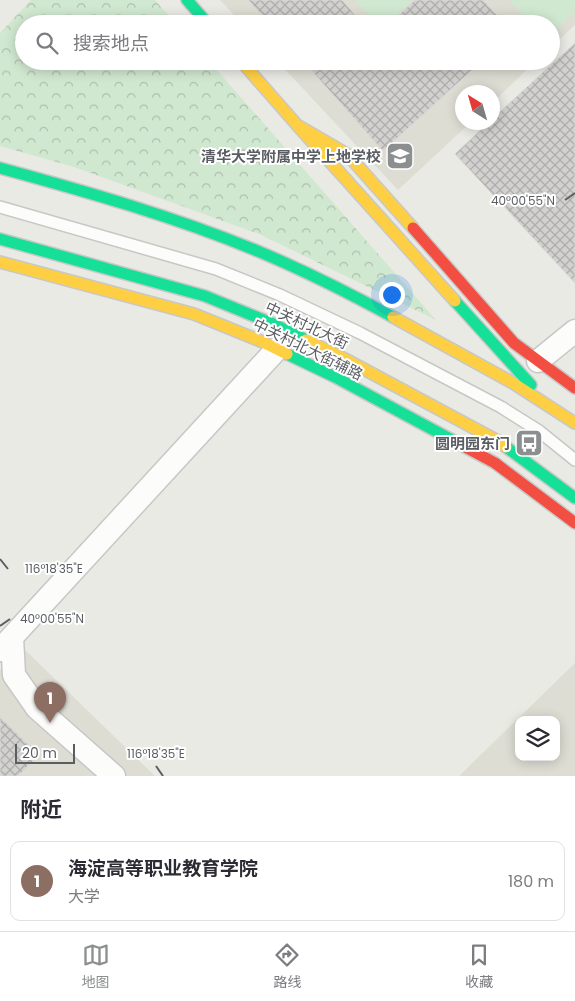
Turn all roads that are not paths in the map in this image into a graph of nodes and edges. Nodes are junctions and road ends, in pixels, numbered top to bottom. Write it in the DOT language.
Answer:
graph roads {
  1 [pos="187,0"];
  2 [pos="200,15"];
  3 [pos="249,70"];
  4 [pos="297,125"];
  5 [pos="0,168"];
  6 [pos="0,207"];
  7 [pos="0,239"];
  8 [pos="0,262"];
  9 [pos="575,331"];
  10 [pos="277,349"];
  11 [pos="538,361"];
  12 [pos="575,388"];
  13 [pos="545,401"];
  14 [pos="575,423"];
  15 [pos="575,460"];
  16 [pos="575,498"];
  17 [pos="575,522"];
  18 [pos="6,644"];
  19 [pos="114,776"];
  1 -- 2 [label="main road"];
  3 -- 4 [label="main road"];
  4 -- 11 [label="main road"];
  4 -- 13 [label="main road"];
  5 -- 13 [label="main road"];
  6 -- 15 [label="lane, 中关村北大街"];
  7 -- 16 [label="main road, 中关村北大街"];
  8 -- 10 [label="main road, 中关村北大街辅路"];
  9 -- 11 [label="street"];
  10 -- 17 [label="main road, 中关村北大街辅路"];
  10 -- 18 [label="street"];
  11 -- 12 [label="main road"];
  13 -- 14 [label="main road"];
  18 -- 19 [label="street"];
}
